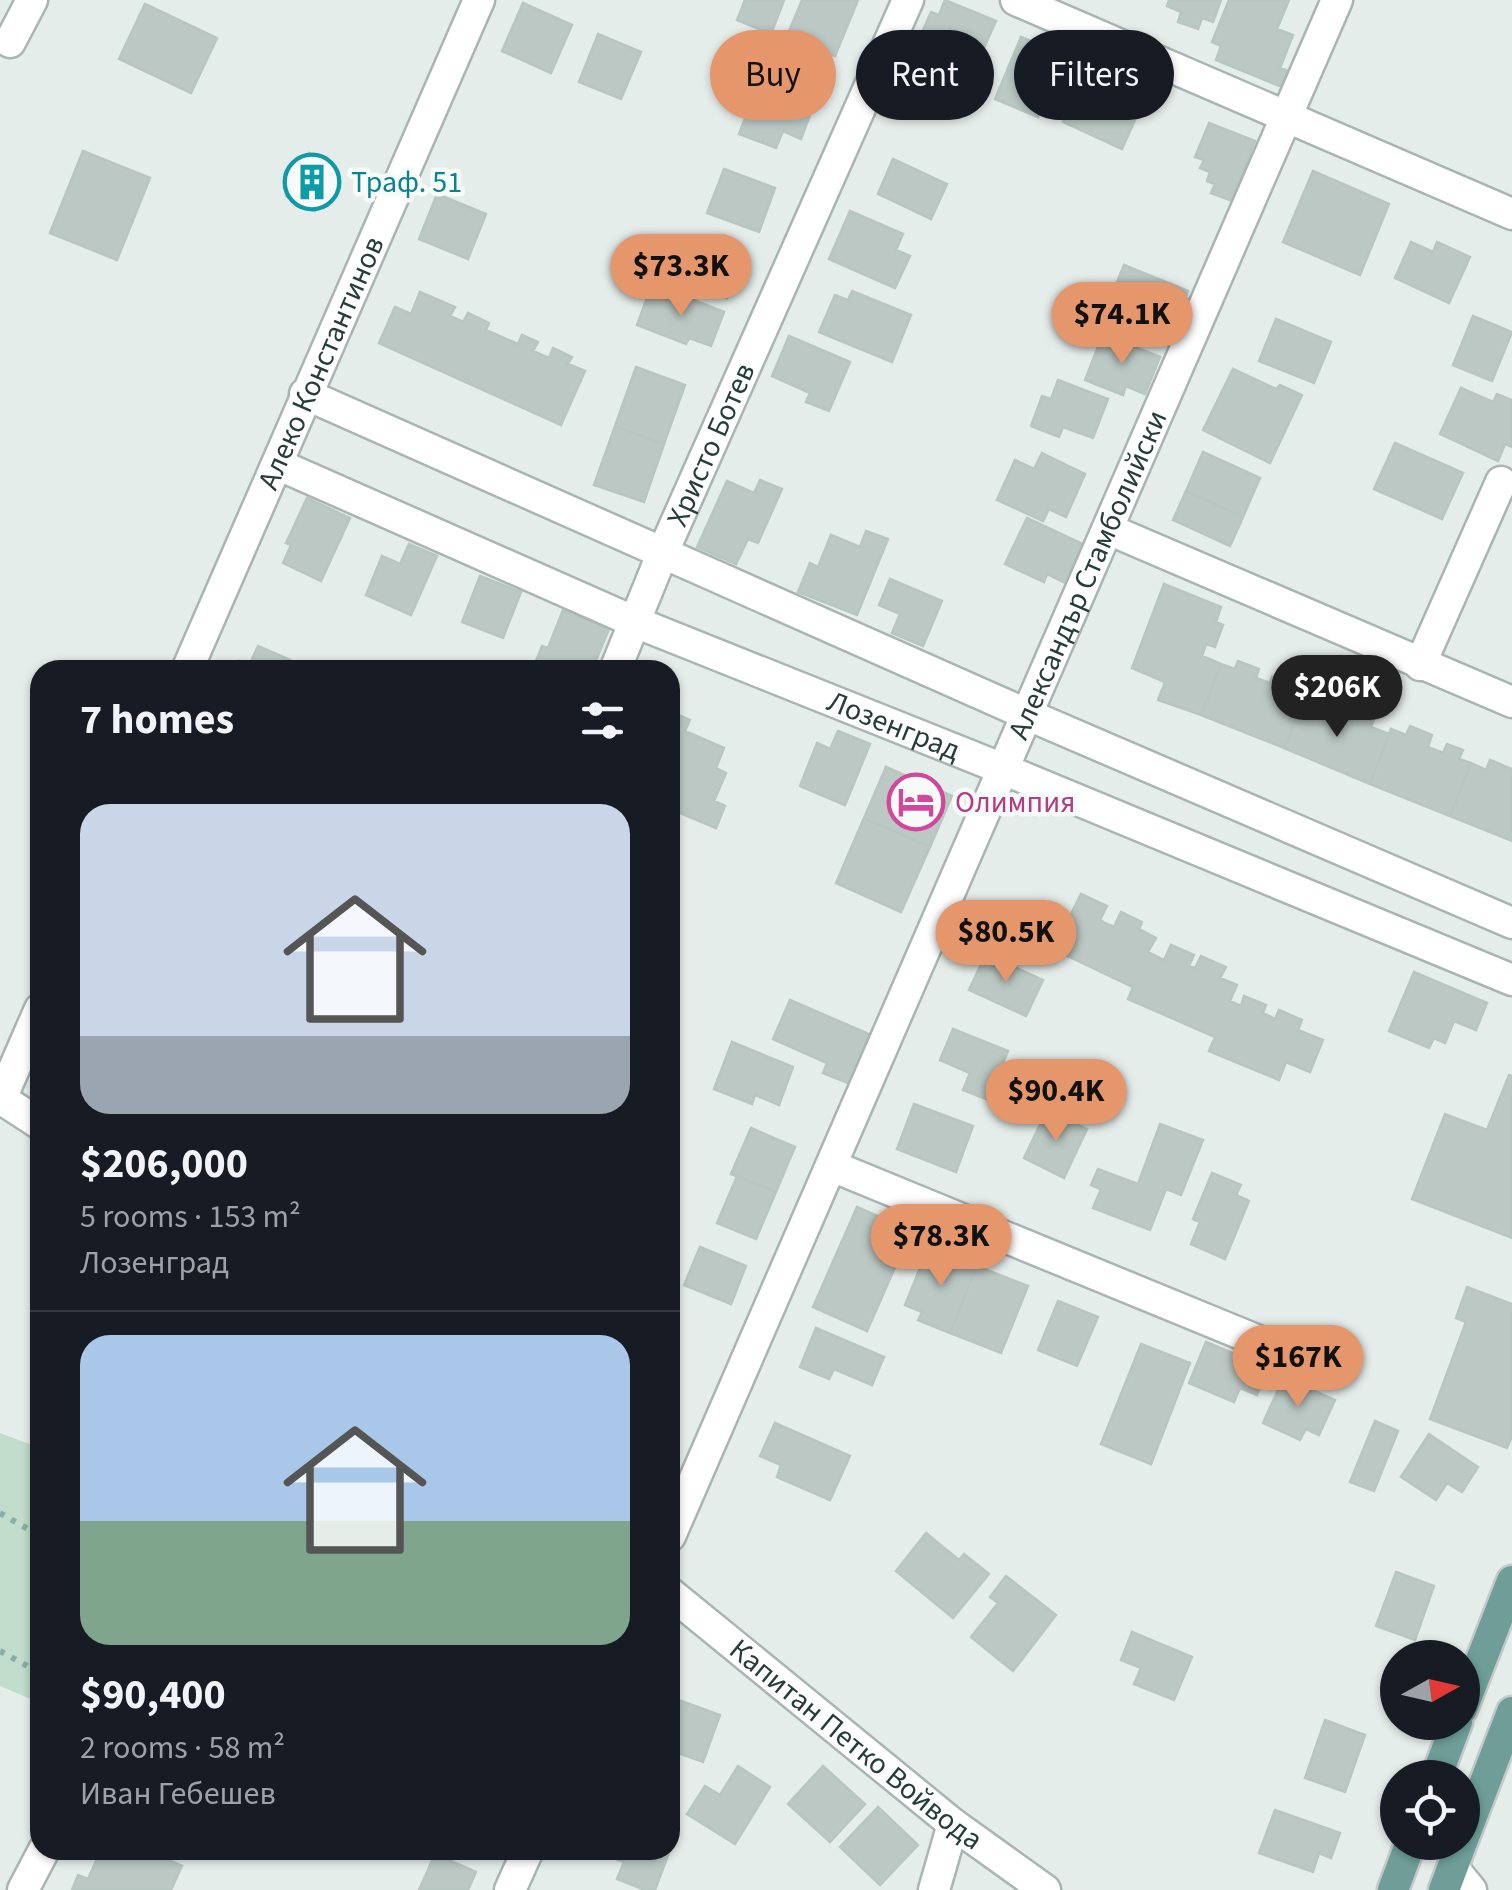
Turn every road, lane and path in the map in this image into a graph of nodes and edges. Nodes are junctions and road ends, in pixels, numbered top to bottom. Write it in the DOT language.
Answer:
graph roads {
  1 [pos="32,0"];
  2 [pos="478,0"];
  3 [pos="908,0"];
  4 [pos="1016,0"];
  5 [pos="1337,0"];
  6 [pos="10,42"];
  7 [pos="1287,114"];
  8 [pos="1512,214"];
  9 [pos="305,394"];
  10 [pos="277,464"];
  11 [pos="1501,482"];
  12 [pos="1108,529"];
  13 [pos="664,552"];
  14 [pos="635,622"];
  15 [pos="191,660"];
  16 [pos="620,660"];
  17 [pos="1420,665"];
  18 [pos="1512,702"];
  19 [pos="1026,714"];
  20 [pos="1003,769"];
  21 [pos="1512,923"];
  22 [pos="1512,980"];
  23 [pos="30,1032"];
  24 [pos="0,1099"];
  25 [pos="30,1118"];
  26 [pos="832,1166"];
  27 [pos="1312,1363"];
  28 [pos="0,1513"];
  29 [pos="680,1513"];
  30 [pos="30,1530"];
  31 [pos="1512,1581"];
  32 [pos="680,1602"];
  33 [pos="0,1651"];
  34 [pos="1480,1663"];
  35 [pos="30,1668"];
  36 [pos="1512,1712"];
  37 [pos="954,1824"];
  38 [pos="39,1860"];
  39 [pos="524,1860"];
  40 [pos="1404,1860"];
  41 [pos="1459,1866"];
  42 [pos="23,1890"];
  43 [pos="510,1890"];
  44 [pos="934,1890"];
  45 [pos="1045,1890"];
  46 [pos="1393,1890"];
  1 -- 6 [label="street"];
  2 -- 9 [label="street, Алеко Константинов"];
  3 -- 13 [label="street, Христо Ботев"];
  4 -- 7 [label="street"];
  5 -- 7 [label="street, Александър Стамболийски"];
  7 -- 8 [label="street"];
  7 -- 12 [label="street, Александър Стамболийски"];
  9 -- 10 [label="street, Алеко Константинов"];
  9 -- 13 [label="street, Лозенград"];
  10 -- 14 [label="street, Лозенград"];
  10 -- 15 [label="street, Алеко Константинов"];
  11 -- 17 [label="street"];
  12 -- 17 [label="street"];
  12 -- 19 [label="street, Александър Стамболийски"];
  13 -- 14 [label="street, Христо Ботев"];
  13 -- 19 [label="street, Лозенград"];
  14 -- 16 [label="street, Христо Ботев"];
  14 -- 20 [label="street, Лозенград"];
  17 -- 18 [label="street"];
  19 -- 20 [label="street, Александър Стамболийски"];
  19 -- 21 [label="street, Лозенград"];
  20 -- 22 [label="street, Лозенград"];
  20 -- 26 [label="street, Александър Стамболийски"];
  23 -- 24 [label="street"];
  24 -- 25 [label="street"];
  26 -- 27 [label="street"];
  26 -- 29 [label="street, Александър Стамболийски"];
  28 -- 30 [label="path"];
  31 -- 34 [label="main road"];
  32 -- 37 [label="street, Капитан Петко Войвода"];
  33 -- 35 [label="path"];
  36 -- 41 [label="main road"];
  37 -- 44 [label="street"];
  37 -- 45 [label="street, Капитан Петко Войвода"];
  38 -- 42 [label="street"];
  39 -- 43 [label="street"];
  40 -- 46 [label="main road"];
}
